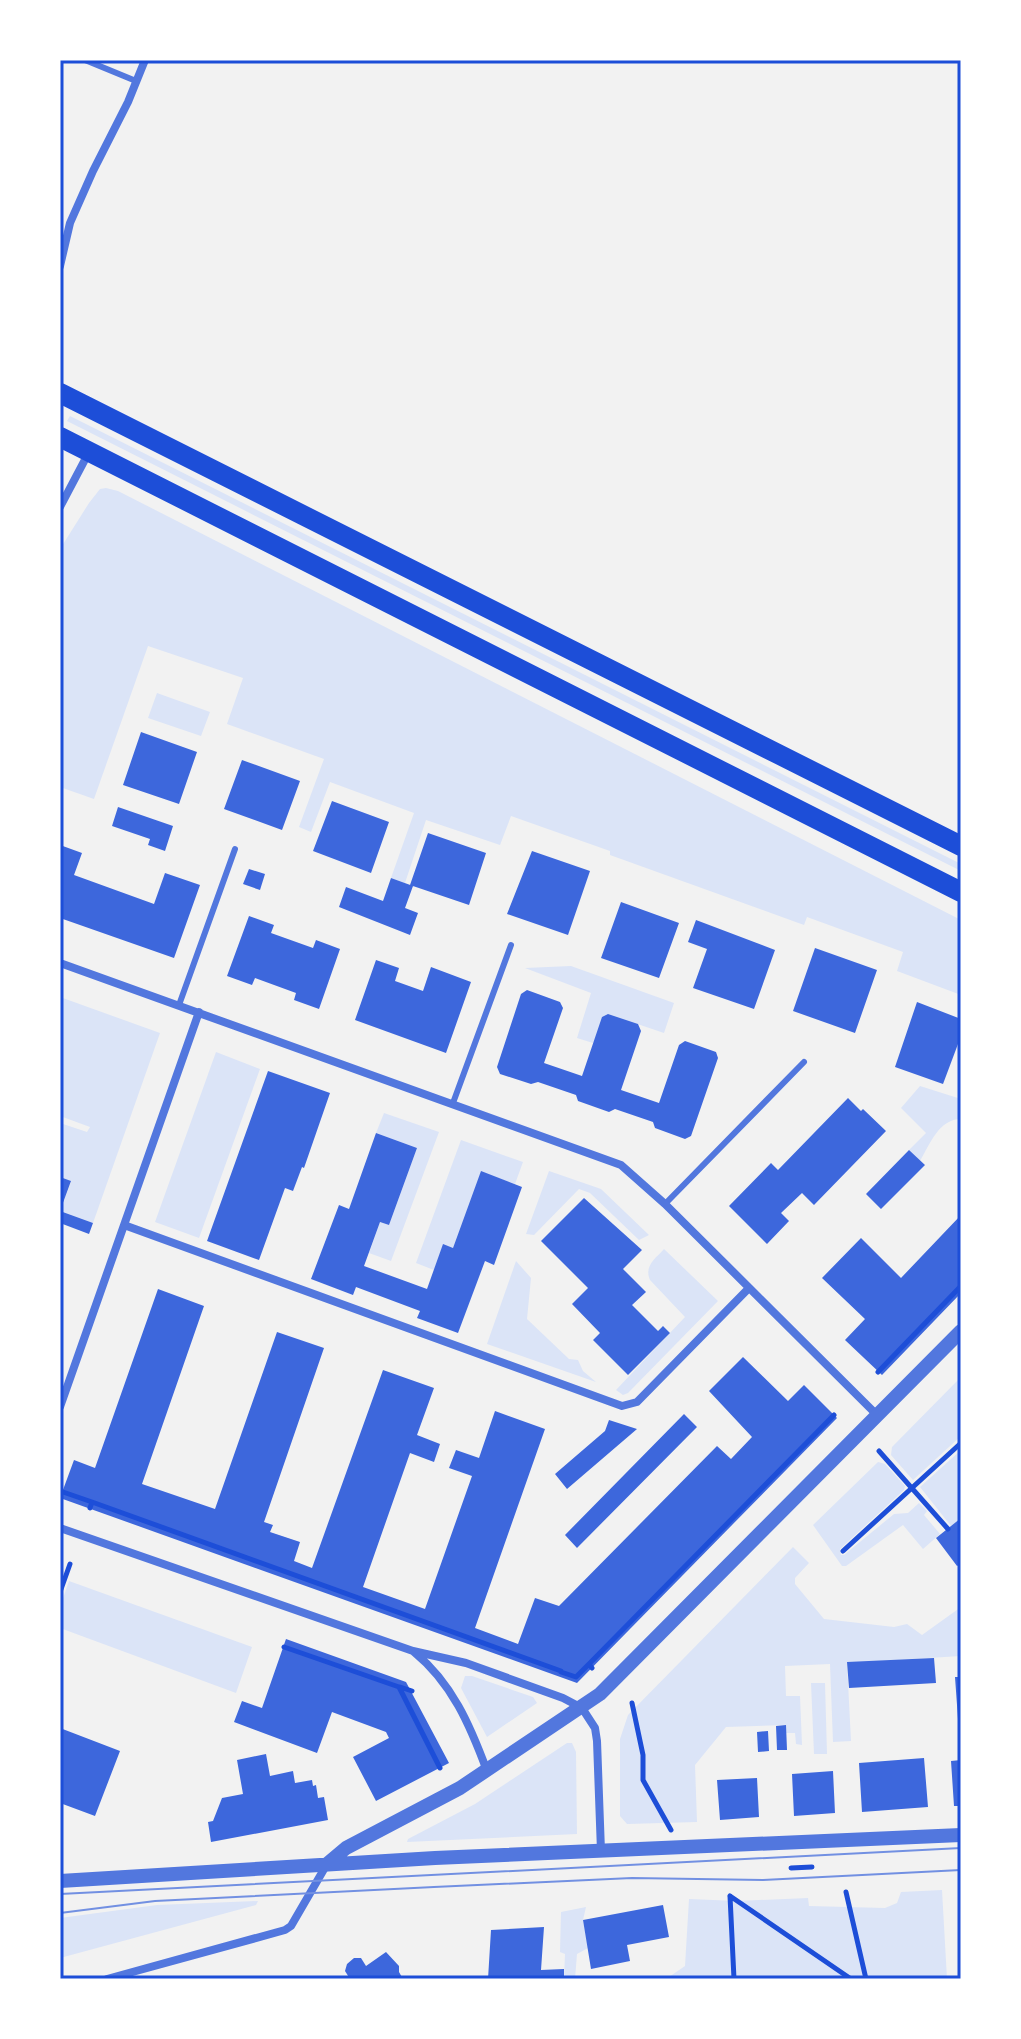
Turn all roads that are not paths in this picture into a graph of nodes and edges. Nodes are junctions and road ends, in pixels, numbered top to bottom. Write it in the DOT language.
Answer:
graph roads {
  1 [pos="85,60"];
  2 [pos="145,60"];
  3 [pos="136,81"];
  4 [pos="60,266"];
  5 [pos="60,393"];
  6 [pos="60,437"];
  7 [pos="89,452"];
  8 [pos="60,507"];
  9 [pos="961,846"];
  10 [pos="235,849"];
  11 [pos="961,892"];
  12 [pos="511,945"];
  13 [pos="60,963"];
  14 [pos="179,1005"];
  15 [pos="199,1012"];
  16 [pos="804,1062"];
  17 [pos="453,1103"];
  18 [pos="665,1204"];
  19 [pos="124,1225"];
  20 [pos="749,1288"];
  21 [pos="961,1331"];
  22 [pos="60,1407"];
  23 [pos="877,1415"];
  24 [pos="60,1528"];
  25 [pos="413,1651"];
  26 [pos="582,1708"];
  27 [pos="487,1771"];
  28 [pos="961,1835"];
  29 [pos="601,1851"];
  30 [pos="327,1864"];
  31 [pos="60,1881"];
  32 [pos="107,1979"];
  1 -- 3 [label="lane"];
  2 -- 3 [label="street"];
  3 -- 4 [label="street"];
  5 -- 9 [label="main road"];
  6 -- 7 [label="main road"];
  7 -- 8 [label="street"];
  7 -- 11 [label="main road"];
  10 -- 14 [label="lane"];
  12 -- 17 [label="lane"];
  13 -- 14 [label="street"];
  14 -- 15 [label="street"];
  15 -- 17 [label="street"];
  15 -- 19 [label="street"];
  16 -- 18 [label="lane"];
  17 -- 18 [label="street"];
  18 -- 20 [label="street"];
  19 -- 20 [label="street"];
  19 -- 22 [label="street"];
  20 -- 23 [label="street"];
  21 -- 23 [label="street"];
  23 -- 26 [label="street"];
  24 -- 25 [label="street"];
  25 -- 26 [label="street"];
  25 -- 27 [label="street"];
  26 -- 27 [label="street"];
  26 -- 29 [label="street"];
  27 -- 30 [label="street"];
  28 -- 29 [label="street"];
  29 -- 30 [label="street"];
  30 -- 31 [label="street"];
  30 -- 32 [label="street"];
}
